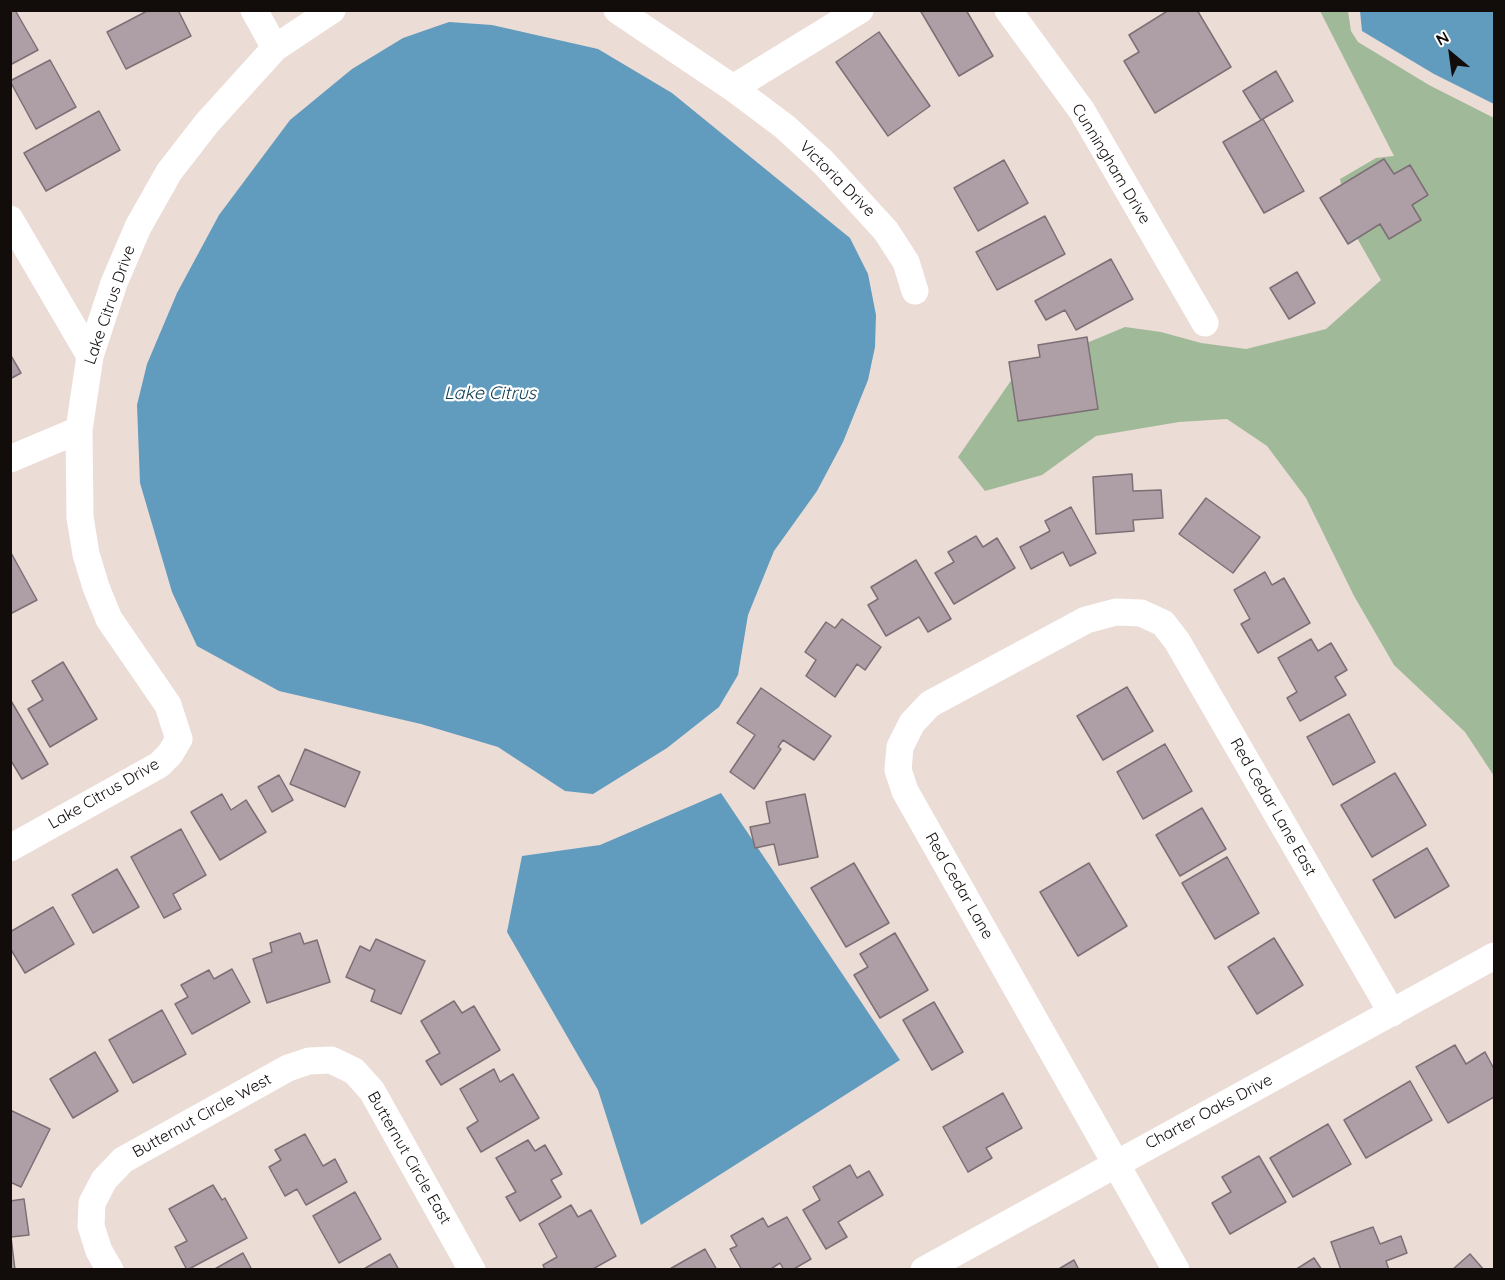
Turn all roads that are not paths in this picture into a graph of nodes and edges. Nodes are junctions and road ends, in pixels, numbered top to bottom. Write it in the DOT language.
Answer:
graph roads {
  1 [pos="254,10"];
  2 [pos="332,10"];
  3 [pos="617,10"];
  4 [pos="860,10"];
  5 [pos="1008,10"];
  6 [pos="275,48"];
  7 [pos="734,88"];
  8 [pos="10,219"];
  9 [pos="915,291"];
  10 [pos="1205,323"];
  11 [pos="90,356"];
  12 [pos="79,430"];
  13 [pos="10,459"];
  14 [pos="1141,613"];
  15 [pos="10,848"];
  16 [pos="1494,956"];
  17 [pos="1392,1013"];
  18 [pos="330,1060"];
  19 [pos="1115,1162"];
  20 [pos="110,1269"];
  21 [pos="472,1269"];
  22 [pos="924,1269"];
  23 [pos="1176,1269"];
  1 -- 6 [label="street"];
  2 -- 6 [label="street, Lake Citrus Drive"];
  3 -- 7 [label="street"];
  4 -- 7 [label="street"];
  5 -- 10 [label="street, Cunningham Drive"];
  6 -- 11 [label="street, Lake Citrus Drive"];
  7 -- 9 [label="street, Victoria Drive"];
  8 -- 11 [label="street"];
  11 -- 12 [label="street, Lake Citrus Drive"];
  12 -- 13 [label="street"];
  12 -- 15 [label="street, Lake Citrus Drive"];
  14 -- 17 [label="street, Red Cedar Lane East"];
  14 -- 19 [label="street, Red Cedar Lane"];
  16 -- 17 [label="street, Charter Oaks Drive"];
  17 -- 19 [label="street, Charter Oaks Drive"];
  18 -- 20 [label="street, Butternut Circle West"];
  18 -- 21 [label="street, Butternut Circle East"];
  19 -- 22 [label="street, Charter Oaks Drive"];
  19 -- 23 [label="street, Red Cedar Lane"];
}
